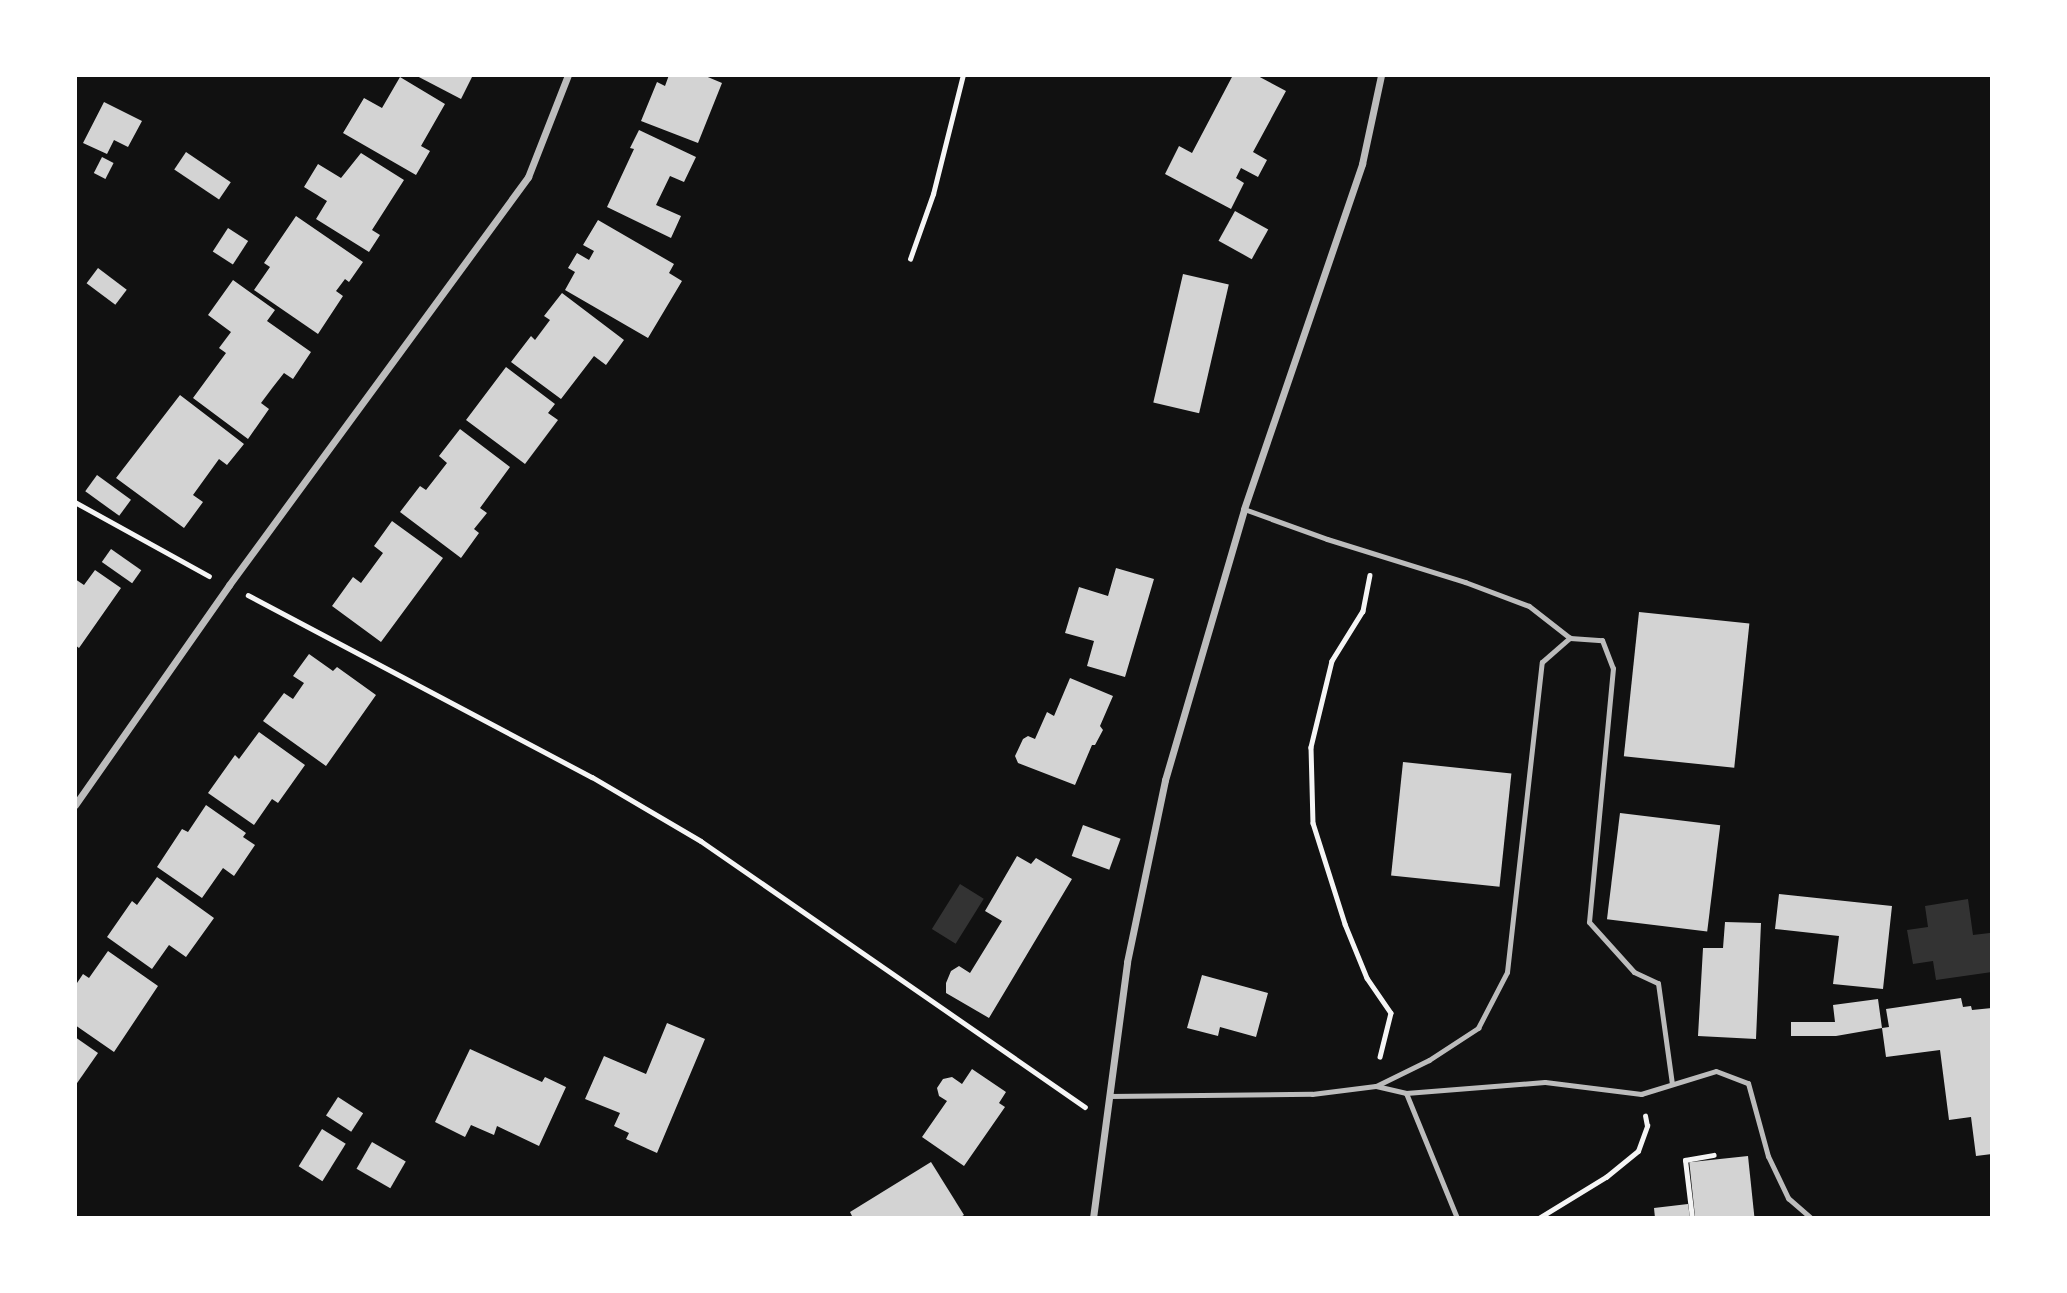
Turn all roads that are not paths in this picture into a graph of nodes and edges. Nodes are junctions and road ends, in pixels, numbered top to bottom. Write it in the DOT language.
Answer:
graph roads {
  1 [pos="568,75"];
  2 [pos="1381,75"];
  3 [pos="1244,509"];
  4 [pos="1570,638"];
  5 [pos="75,805"];
  6 [pos="1672,1084"];
  7 [pos="1376,1086"];
  8 [pos="1406,1093"];
  9 [pos="1109,1096"];
  10 [pos="1093,1218"];
  11 [pos="1457,1218"];
  12 [pos="1811,1218"];
  1 -- 5 [label="street"];
  2 -- 3 [label="street"];
  3 -- 4 [label="lane"];
  3 -- 9 [label="street"];
  4 -- 6 [label="lane"];
  4 -- 7 [label="lane"];
  6 -- 8 [label="lane"];
  6 -- 12 [label="lane"];
  7 -- 8 [label="lane"];
  7 -- 9 [label="lane"];
  8 -- 11 [label="lane"];
  9 -- 10 [label="street"];
}
